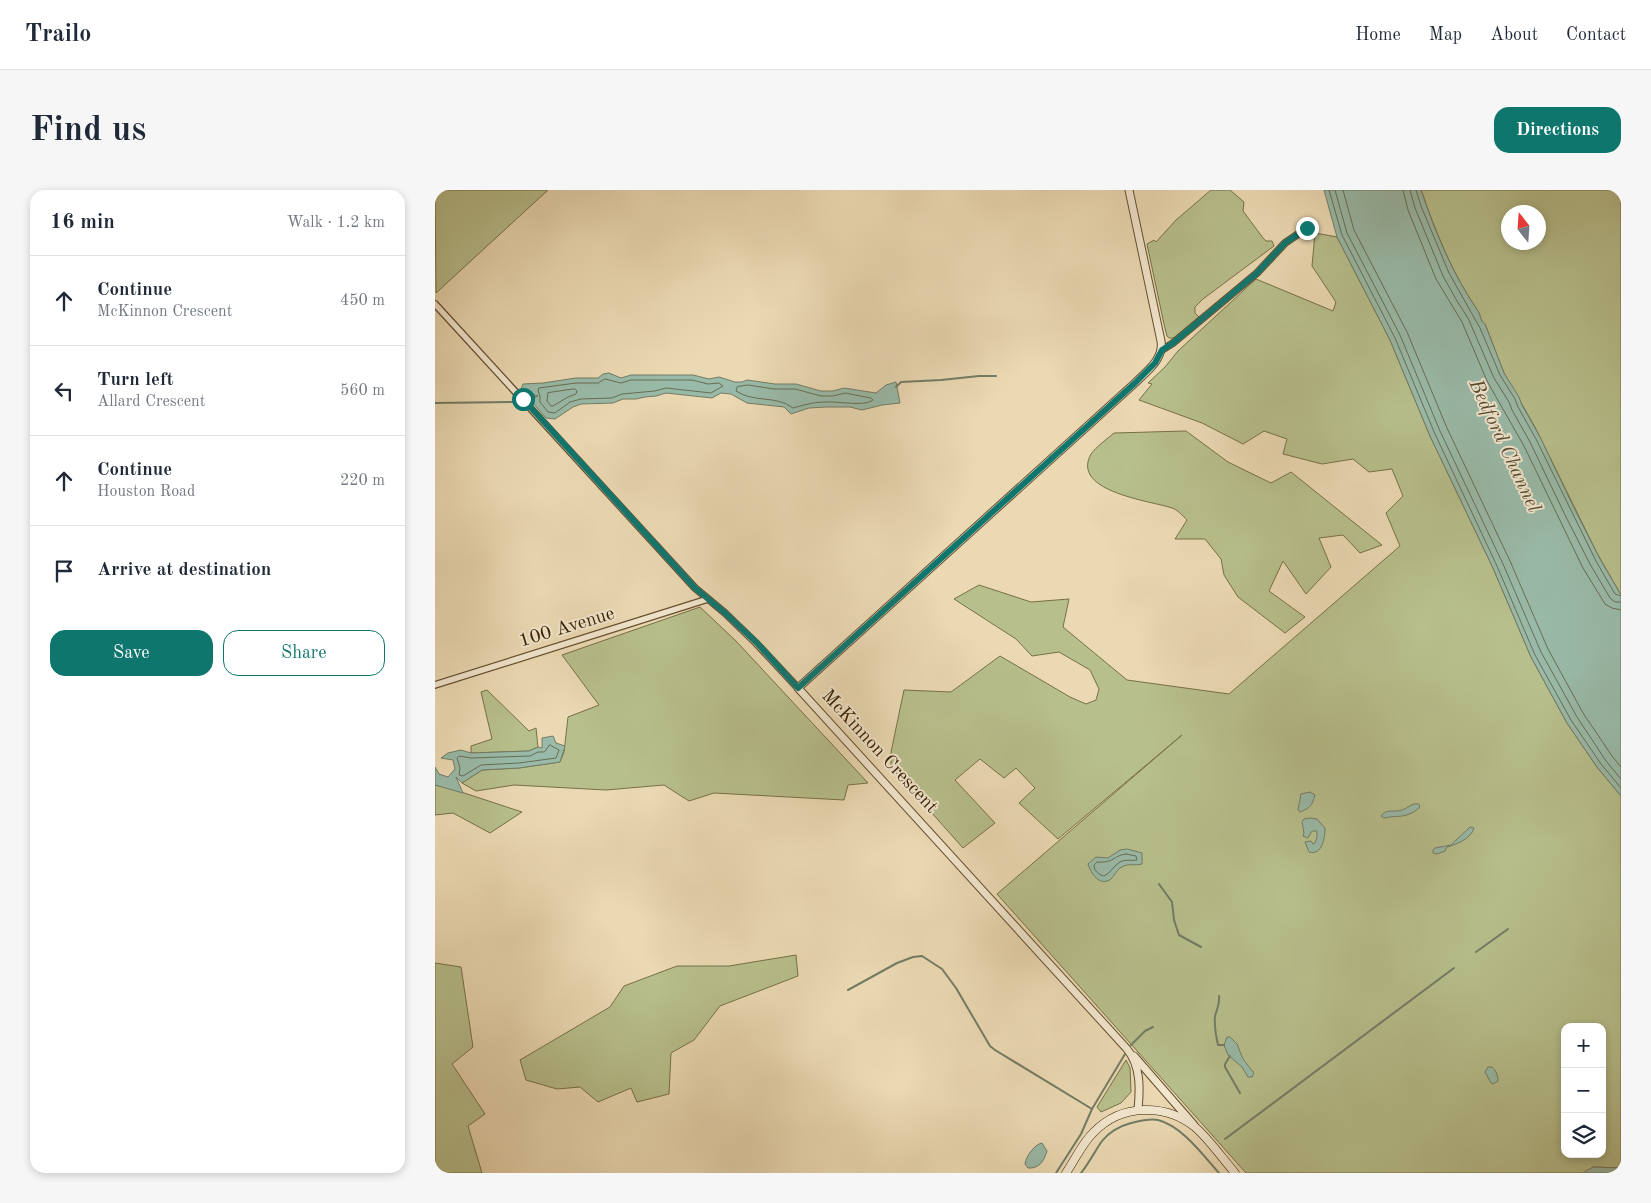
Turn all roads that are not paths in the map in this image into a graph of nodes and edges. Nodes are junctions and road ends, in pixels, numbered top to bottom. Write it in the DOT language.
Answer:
graph roads {
  1 [pos="1129,190"];
  2 [pos="1309,224"];
  3 [pos="436,306"];
  4 [pos="1162,350"];
  5 [pos="709,599"];
  6 [pos="435,684"];
  7 [pos="798,688"];
  8 [pos="1130,1052"];
  9 [pos="1138,1110"];
  10 [pos="1195,1128"];
  11 [pos="1066,1173"];
  12 [pos="1235,1173"];
  1 -- 4 [label="street"];
  2 -- 4 [label="street"];
  3 -- 5 [label="street, McKinnon Crescent"];
  4 -- 7 [label="street"];
  5 -- 6 [label="street, 100 Avenue"];
  5 -- 7 [label="street, McKinnon Crescent"];
  7 -- 8 [label="street, McKinnon Crescent"];
  8 -- 9 [label="street, McKinnon Crescent"];
  8 -- 10 [label="street"];
  9 -- 10 [label="main road"];
  9 -- 11 [label="main road"];
  10 -- 12 [label="main road"];
}
